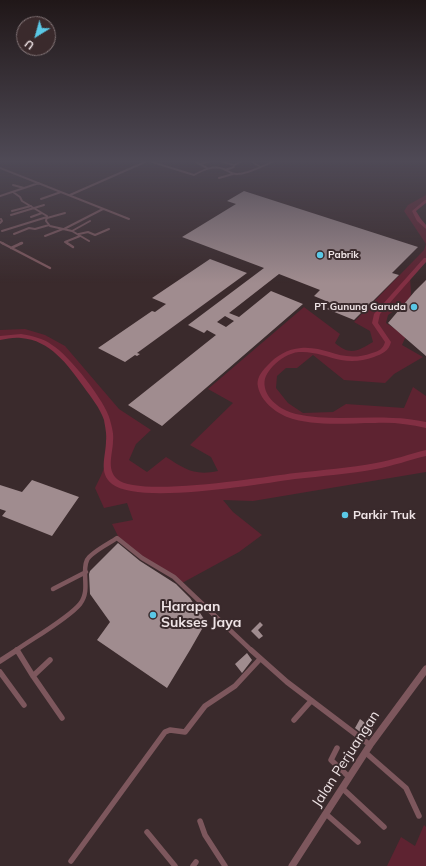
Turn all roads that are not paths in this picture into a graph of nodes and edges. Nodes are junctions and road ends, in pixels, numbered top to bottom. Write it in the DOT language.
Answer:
graph roads {
  1 [pos="25,202"];
  2 [pos="87,202"];
  3 [pos="44,205"];
  4 [pos="31,206"];
  5 [pos="34,208"];
  6 [pos="103,209"];
  7 [pos="12,211"];
  8 [pos="42,213"];
  9 [pos="65,213"];
  10 [pos="11,215"];
  11 [pos="31,218"];
  12 [pos="47,218"];
  13 [pos="1,219"];
  14 [pos="129,219"];
  15 [pos="90,221"];
  16 [pos="0,223"];
  17 [pos="49,225"];
  18 [pos="64,229"];
  19 [pos="109,229"];
  20 [pos="2,231"];
  21 [pos="72,231"];
  22 [pos="14,234"];
  23 [pos="79,235"];
  24 [pos="45,236"];
  25 [pos="89,241"];
  26 [pos="0,242"];
  27 [pos="22,243"];
  28 [pos="73,246"];
  29 [pos="11,248"];
  30 [pos="50,268"];
  31 [pos="86,572"];
  32 [pos="53,589"];
  33 [pos="17,648"];
  34 [pos="260,659"];
  35 [pos="50,660"];
  36 [pos="0,661"];
  37 [pos="426,669"];
  38 [pos="0,672"];
  39 [pos="33,676"];
  40 [pos="311,701"];
  41 [pos="24,705"];
  42 [pos="62,718"];
  43 [pos="294,720"];
  44 [pos="370,745"];
  45 [pos="337,748"];
  46 [pos="365,752"];
  47 [pos="349,777"];
  48 [pos="342,788"];
  49 [pos="326,814"];
  50 [pos="419,816"];
  51 [pos="200,821"];
  52 [pos="384,827"];
  53 [pos="147,832"];
  54 [pos="358,842"];
  55 [pos="71,861"];
  56 [pos="295,865"];
  57 [pos="175,866"];
  58 [pos="225,866"];
  1 -- 4 [label="street"];
  2 -- 6 [label="street"];
  3 -- 5 [label="street"];
  4 -- 5 [label="street"];
  4 -- 7 [label="street"];
  5 -- 8 [label="street"];
  5 -- 10 [label="street"];
  6 -- 14 [label="street"];
  6 -- 18 [label="street"];
  8 -- 11 [label="street"];
  8 -- 12 [label="street"];
  9 -- 12 [label="street"];
  12 -- 17 [label="street"];
  12 -- 20 [label="street"];
  13 -- 16 [label="street"];
  15 -- 21 [label="street"];
  17 -- 18 [label="street"];
  17 -- 22 [label="street"];
  18 -- 21 [label="street"];
  18 -- 24 [label="street"];
  19 -- 23 [label="street"];
  21 -- 23 [label="street"];
  23 -- 25 [label="street"];
  23 -- 28 [label="street"];
  26 -- 29 [label="street"];
  27 -- 29 [label="street"];
  29 -- 30 [label="street"];
  31 -- 32 [label="street"];
  31 -- 33 [label="street"];
  31 -- 34 [label="street"];
  33 -- 36 [label="street"];
  33 -- 39 [label="street"];
  34 -- 40 [label="street"];
  34 -- 55 [label="street"];
  35 -- 39 [label="street"];
  37 -- 44 [label="street, Jalan Perjuangan"];
  38 -- 41 [label="street"];
  39 -- 42 [label="street"];
  40 -- 43 [label="street"];
  40 -- 44 [label="street"];
  44 -- 46 [label="street, Jalan Perjuangan"];
  45 -- 47 [label="street"];
  46 -- 47 [label="street, Jalan Perjuangan"];
  46 -- 50 [label="street"];
  47 -- 48 [label="street, Jalan Perjuangan"];
  48 -- 49 [label="street, Jalan Perjuangan"];
  48 -- 52 [label="street"];
  49 -- 54 [label="street"];
  49 -- 56 [label="street, Jalan Perjuangan"];
  51 -- 58 [label="street"];
  53 -- 57 [label="street"];
}
